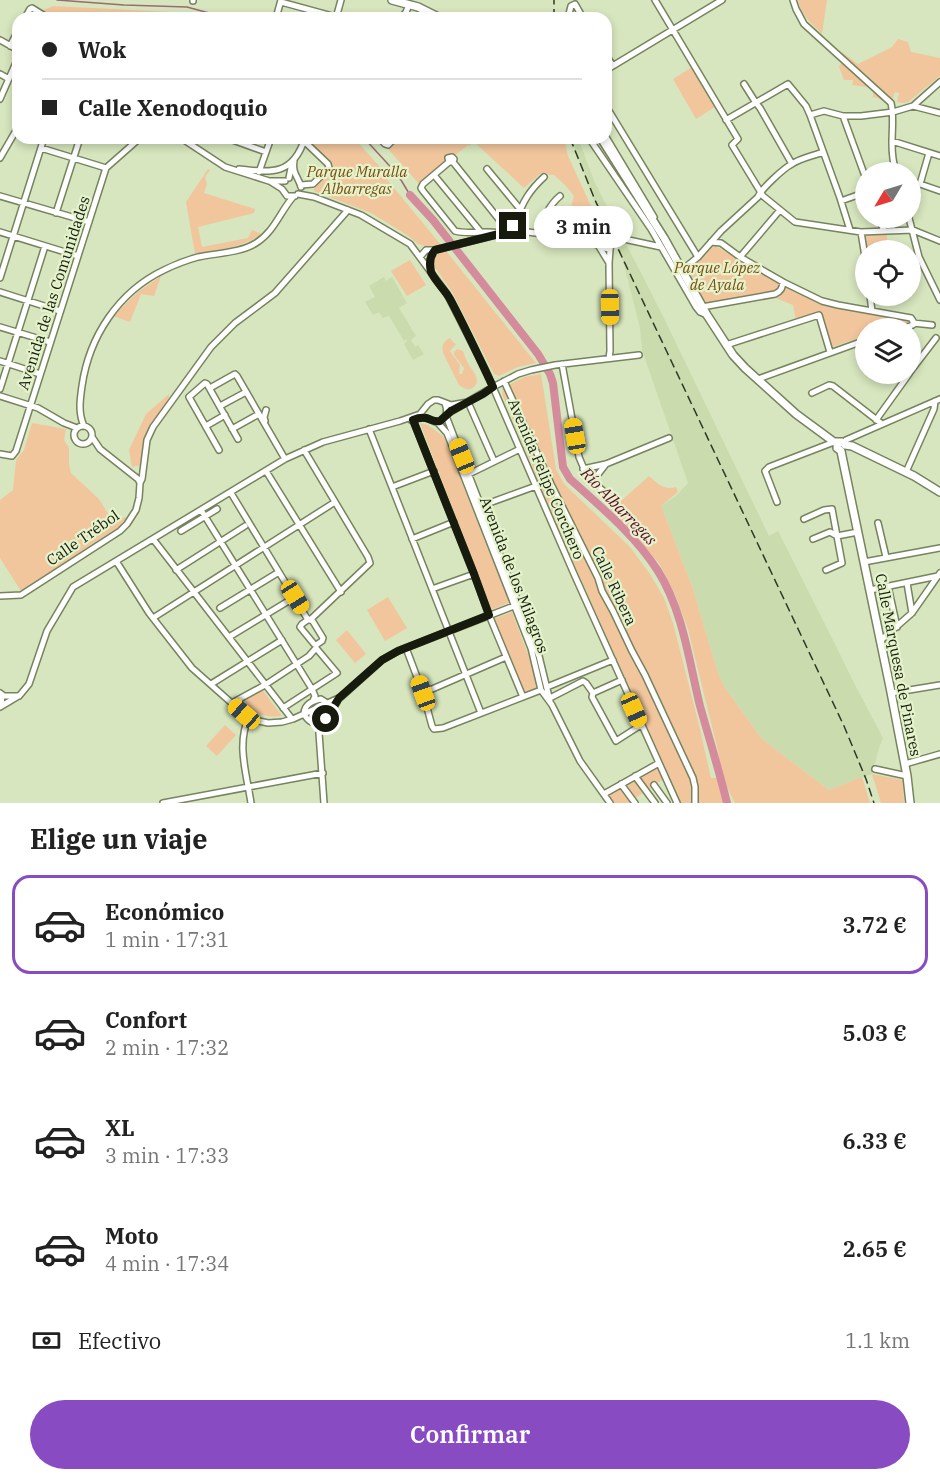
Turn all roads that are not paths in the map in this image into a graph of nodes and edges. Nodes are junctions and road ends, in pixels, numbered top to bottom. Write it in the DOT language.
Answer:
graph roads {
  1 [pos="392,0"];
  2 [pos="655,0"];
  3 [pos="722,0"];
  4 [pos="793,0"];
  5 [pos="281,1"];
  6 [pos="409,5"];
  7 [pos="319,12"];
  8 [pos="406,12"];
  9 [pos="430,12"];
  10 [pos="570,12"];
  11 [pos="579,12"];
  12 [pos="674,30"];
  13 [pos="0,40"];
  14 [pos="12,42"];
  15 [pos="10,46"];
  16 [pos="613,66"];
  17 [pos="12,72"];
  18 [pos="0,74"];
  19 [pos="9,79"];
  20 [pos="940,82"];
  21 [pos="744,84"];
  22 [pos="0,99"];
  23 [pos="756,103"];
  24 [pos="913,106"];
  25 [pos="893,112"];
  26 [pos="940,113"];
  27 [pos="612,116"];
  28 [pos="810,116"];
  29 [pos="843,116"];
  30 [pos="726,120"];
  31 [pos="12,137"];
  32 [pos="892,141"];
  33 [pos="42,144"];
  34 [pos="78,144"];
  35 [pos="133,144"];
  36 [pos="190,144"];
  37 [pos="244,144"];
  38 [pos="269,144"];
  39 [pos="303,144"];
  40 [pos="310,144"];
  41 [pos="593,144"];
  42 [pos="605,144"];
  43 [pos="610,144"];
  44 [pos="41,148"];
  45 [pos="266,152"];
  46 [pos="823,152"];
  47 [pos="928,153"];
  48 [pos="940,156"];
  49 [pos="0,158"];
  50 [pos="74,158"];
  51 [pos="293,162"];
  52 [pos="860,162"];
  53 [pos="894,162"];
  54 [pos="792,164"];
  55 [pos="225,167"];
  56 [pos="106,168"];
  57 [pos="486,169"];
  58 [pos="259,172"];
  59 [pos="434,175"];
  60 [pos="544,177"];
  61 [pos="287,180"];
  62 [pos="269,181"];
  63 [pos="299,189"];
  64 [pos="634,190"];
  65 [pos="283,191"];
  66 [pos="940,191"];
  67 [pos="760,193"];
  68 [pos="0,196"];
  69 [pos="560,196"];
  70 [pos="855,196"];
  71 [pos="841,201"];
  72 [pos="633,202"];
  73 [pos="24,203"];
  74 [pos="285,207"];
  75 [pos="520,209"];
  76 [pos="348,210"];
  77 [pos="780,210"];
  78 [pos="56,213"];
  79 [pos="89,222"];
  80 [pos="516,226"];
  81 [pos="883,228"];
  82 [pos="651,230"];
  83 [pos="850,230"];
  84 [pos="913,230"];
  85 [pos="480,231"];
  86 [pos="503,231"];
  87 [pos="884,231"];
  88 [pos="0,232"];
  89 [pos="861,232"];
  90 [pos="719,233"];
  91 [pos="542,234"];
  92 [pos="14,236"];
  93 [pos="664,238"];
  94 [pos="621,240"];
  95 [pos="862,240"];
  96 [pos="588,241"];
  97 [pos="711,242"];
  98 [pos="940,242"];
  99 [pos="645,243"];
  100 [pos="721,243"];
  101 [pos="410,244"];
  102 [pos="597,244"];
  103 [pos="45,246"];
  104 [pos="611,246"];
  105 [pos="661,247"];
  106 [pos="431,251"];
  107 [pos="78,256"];
  108 [pos="420,257"];
  109 [pos="698,257"];
  110 [pos="740,257"];
  111 [pos="609,263"];
  112 [pos="682,270"];
  113 [pos="432,273"];
  114 [pos="0,278"];
  115 [pos="783,282"];
  116 [pos="0,292"];
  117 [pos="940,300"];
  118 [pos="28,301"];
  119 [pos="871,306"];
  120 [pos="702,307"];
  121 [pos="60,311"];
  122 [pos="872,311"];
  123 [pos="707,315"];
  124 [pos="910,318"];
  125 [pos="921,324"];
  126 [pos="932,325"];
  127 [pos="0,327"];
  128 [pos="18,332"];
  129 [pos="936,338"];
  130 [pos="50,342"];
  131 [pos="855,344"];
  132 [pos="726,345"];
  133 [pos="830,352"];
  134 [pos="639,356"];
  135 [pos="609,358"];
  136 [pos="921,358"];
  137 [pos="0,361"];
  138 [pos="8,364"];
  139 [pos="562,364"];
  140 [pos="40,374"];
  141 [pos="758,379"];
  142 [pos="504,381"];
  143 [pos="903,384"];
  144 [pos="493,387"];
  145 [pos="210,388"];
  146 [pos="0,389"];
  147 [pos="246,392"];
  148 [pos="812,393"];
  149 [pos="0,396"];
  150 [pos="937,400"];
  151 [pos="468,402"];
  152 [pos="445,404"];
  153 [pos="31,406"];
  154 [pos="220,406"];
  155 [pos="426,408"];
  156 [pos="266,410"];
  157 [pos="259,414"];
  158 [pos="225,415"];
  159 [pos="447,415"];
  160 [pos="428,418"];
  161 [pos="413,420"];
  162 [pos="400,421"];
  163 [pos="436,422"];
  164 [pos="879,422"];
  165 [pos="266,425"];
  166 [pos="206,426"];
  167 [pos="78,429"];
  168 [pos="232,429"];
  169 [pos="369,429"];
  170 [pos="92,437"];
  171 [pos="669,438"];
  172 [pos="238,439"];
  173 [pos="87,443"];
  174 [pos="840,445"];
  175 [pos="100,449"];
  176 [pos="520,449"];
  177 [pos="219,450"];
  178 [pos="304,450"];
  179 [pos="0,454"];
  180 [pos="285,459"];
  181 [pos="494,461"];
  182 [pos="606,464"];
  183 [pos="583,469"];
  184 [pos="266,471"];
  185 [pos="434,471"];
  186 [pos="906,472"];
  187 [pos="469,474"];
  188 [pos="592,482"];
  189 [pos="140,483"];
  190 [pos="536,486"];
  191 [pos="392,487"];
  192 [pos="940,492"];
  193 [pos="231,493"];
  194 [pos="614,501"];
  195 [pos="335,502"];
  196 [pos="777,502"];
  197 [pos="481,506"];
  198 [pos="217,508"];
  199 [pos="201,510"];
  200 [pos="205,516"];
  201 [pos="804,519"];
  202 [pos="454,522"];
  203 [pos="879,523"];
  204 [pos="299,525"];
  205 [pos="245,526"];
  206 [pos="181,531"];
  207 [pos="858,532"];
  208 [pos="837,536"];
  209 [pos="412,538"];
  210 [pos="153,539"];
  211 [pos="813,539"];
  212 [pos="220,541"];
  213 [pos="264,547"];
  214 [pos="940,548"];
  215 [pos="886,557"];
  216 [pos="116,561"];
  217 [pos="864,562"];
  218 [pos="235,565"];
  219 [pos="176,570"];
  220 [pos="825,570"];
  221 [pos="279,572"];
  222 [pos="474,574"];
  223 [pos="939,575"];
  224 [pos="907,583"];
  225 [pos="888,586"];
  226 [pos="432,589"];
  227 [pos="251,590"];
  228 [pos="870,590"];
  229 [pos="193,592"];
  230 [pos="341,592"];
  231 [pos="0,596"];
  232 [pos="295,597"];
  233 [pos="514,606"];
  234 [pos="220,608"];
  235 [pos="912,613"];
  236 [pos="266,614"];
  237 [pos="489,615"];
  238 [pos="153,618"];
  239 [pos="309,620"];
  240 [pos="897,627"];
  241 [pos="449,631"];
  242 [pos="228,638"];
  243 [pos="282,640"];
  244 [pos="879,641"];
  245 [pos="316,647"];
  246 [pos="406,648"];
  247 [pos="506,657"];
  248 [pos="613,660"];
  249 [pos="247,661"];
  250 [pos="297,664"];
  251 [pos="465,674"];
  252 [pos="622,680"];
  253 [pos="211,684"];
  254 [pos="265,685"];
  255 [pos="940,685"];
  256 [pos="547,687"];
  257 [pos="540,690"];
  258 [pos="0,693"];
  259 [pos="423,693"];
  260 [pos="593,693"];
  261 [pos="891,693"];
  262 [pos="313,695"];
  263 [pos="20,696"];
  264 [pos="523,697"];
  265 [pos="339,698"];
  266 [pos="550,698"];
  267 [pos="232,703"];
  268 [pos="327,703"];
  269 [pos="552,705"];
  270 [pos="0,706"];
  271 [pos="283,708"];
  272 [pos="481,713"];
  273 [pos="304,714"];
  274 [pos="328,715"];
  275 [pos="249,717"];
  276 [pos="291,719"];
  277 [pos="323,722"];
  278 [pos="312,723"];
  279 [pos="641,725"];
  280 [pos="319,733"];
  281 [pos="940,754"];
  282 [pos="658,763"];
  283 [pos="904,764"];
  284 [pos="875,769"];
  285 [pos="323,773"];
  286 [pos="636,776"];
  287 [pos="907,776"];
  288 [pos="621,784"];
  289 [pos="654,785"];
  290 [pos="249,787"];
  291 [pos="604,794"];
  292 [pos="675,802"];
  293 [pos="163,803"];
  294 [pos="251,803"];
  295 [pos="324,803"];
  296 [pos="610,803"];
  297 [pos="635,803"];
  298 [pos="655,803"];
  299 [pos="667,803"];
  300 [pos="695,803"];
  301 [pos="910,803"];
  1 -- 6 [label="main road"];
  2 -- 12 [label="street"];
  3 -- 12 [label="street"];
  4 -- 25 [label="street"];
  5 -- 7 [label="street"];
  6 -- 8 [label="street"];
  6 -- 9 [label="main road"];
  10 -- 11 [label="street"];
  12 -- 16 [label="street"];
  12 -- 30 [label="street"];
  13 -- 15 [label="street"];
  14 -- 15 [label="street"];
  17 -- 19 [label="street"];
  18 -- 19 [label="street"];
  19 -- 22 [label="street"];
  20 -- 24 [label="street"];
  21 -- 23 [label="street"];
  23 -- 28 [label="street"];
  23 -- 30 [label="street"];
  23 -- 54 [label="street"];
  24 -- 25 [label="street"];
  24 -- 26 [label="street"];
  25 -- 29 [label="street"];
  25 -- 32 [label="street"];
  27 -- 109 [label="street"];
  28 -- 29 [label="street"];
  28 -- 46 [label="street"];
  29 -- 52 [label="street"];
  30 -- 67 [label="street"];
  31 -- 49 [label="street"];
  32 -- 47 [label="street"];
  32 -- 53 [label="street"];
  33 -- 44 [label="street"];
  34 -- 50 [label="street"];
  35 -- 56 [label="street"];
  36 -- 55 [label="street"];
  37 -- 45 [label="street"];
  38 -- 45 [label="street"];
  39 -- 51 [label="street"];
  40 -- 63 [label="street"];
  41 -- 72 [label="street"];
  42 -- 64 [label="main road"];
  43 -- 93 [label="street"];
  44 -- 50 [label="street"];
  44 -- 73 [label="street"];
  45 -- 58 [label="street"];
  46 -- 54 [label="street"];
  46 -- 71 [label="street"];
  47 -- 48 [label="street"];
  47 -- 66 [label="street"];
  50 -- 56 [label="street"];
  50 -- 78 [label="street"];
  51 -- 58 [label="street"];
  51 -- 61 [label="street"];
  51 -- 63 [label="street"];
  54 -- 67 [label="street"];
  55 -- 58 [label="street"];
  55 -- 62 [label="street"];
  56 -- 79 [label="street, Avenida de las Comunidades"];
  57 -- 75 [label="street"];
  59 -- 85 [label="street"];
  59 -- 85 [label="street"];
  59 -- 86 [label="street"];
  60 -- 75 [label="street"];
  61 -- 62 [label="street"];
  61 -- 63 [label="street"];
  61 -- 65 [label="street"];
  62 -- 65 [label="street"];
  63 -- 65 [label="street"];
  63 -- 74 [label="street"];
  63 -- 76 [label="street, Avenida Felipe Corchero"];
  64 -- 72 [label="street"];
  64 -- 93 [label="main road"];
  65 -- 74 [label="street"];
  67 -- 77 [label="street"];
  67 -- 90 [label="street"];
  68 -- 73 [label="street"];
  69 -- 91 [label="street"];
  70 -- 71 [label="street"];
  71 -- 83 [label="street"];
  72 -- 82 [label="street"];
  73 -- 78 [label="street"];
  73 -- 92 [label="street"];
  74 -- 167 [label="street"];
  75 -- 80 [label="street"];
  76 -- 101 [label="street, Avenida Felipe Corchero"];
  76 -- 189 [label="street, Calle Trébol"];
  77 -- 83 [label="street"];
  77 -- 110 [label="street"];
  78 -- 79 [label="street"];
  79 -- 107 [label="street, Avenida de las Comunidades"];
  80 -- 86 [label="street"];
  80 -- 91 [label="street"];
  81 -- 87 [label="street"];
  82 -- 99 [label="street"];
  82 -- 105 [label="street"];
  83 -- 89 [label="street"];
  84 -- 87 [label="street"];
  84 -- 98 [label="street"];
  84 -- 117 [label="street"];
  85 -- 86 [label="street"];
  86 -- 106 [label="street"];
  87 -- 89 [label="street"];
  88 -- 92 [label="street"];
  89 -- 95 [label="street"];
  90 -- 97 [label="street"];
  90 -- 100 [label="street"];
  91 -- 96 [label="street"];
  92 -- 103 [label="street"];
  92 -- 114 [label="street"];
  93 -- 112 [label="main road"];
  94 -- 99 [label="street"];
  96 -- 102 [label="street"];
  96 -- 104 [label="street"];
  97 -- 100 [label="street"];
  97 -- 109 [label="street"];
  99 -- 105 [label="street"];
  100 -- 110 [label="street"];
  101 -- 106 [label="street"];
  101 -- 108 [label="street, Avenida Felipe Corchero"];
  102 -- 104 [label="street"];
  102 -- 111 [label="street"];
  103 -- 107 [label="street"];
  103 -- 118 [label="street"];
  104 -- 111 [label="street"];
  105 -- 123 [label="street"];
  106 -- 108 [label="street"];
  106 -- 113 [label="street"];
  107 -- 121 [label="street, Avenida de las Comunidades"];
  108 -- 113 [label="street, Avenida Felipe Corchero"];
  109 -- 112 [label="street"];
  110 -- 115 [label="street"];
  111 -- 135 [label="street"];
  112 -- 120 [label="main road"];
  113 -- 144 [label="street, Avenida Felipe Corchero"];
  115 -- 120 [label="street"];
  115 -- 122 [label="street"];
  116 -- 118 [label="street"];
  118 -- 121 [label="street"];
  118 -- 128 [label="street"];
  119 -- 122 [label="street"];
  120 -- 123 [label="main road"];
  121 -- 130 [label="street, Avenida de las Comunidades"];
  122 -- 124 [label="street"];
  123 -- 132 [label="main road"];
  125 -- 126 [label="street"];
  127 -- 128 [label="street"];
  128 -- 130 [label="street"];
  128 -- 138 [label="street"];
  129 -- 136 [label="street"];
  130 -- 140 [label="street, Avenida de las Comunidades"];
  131 -- 133 [label="street"];
  132 -- 133 [label="street"];
  132 -- 141 [label="main road"];
  133 -- 141 [label="street"];
  134 -- 135 [label="street"];
  135 -- 139 [label="street"];
  137 -- 138 [label="street"];
  138 -- 140 [label="street"];
  138 -- 146 [label="street"];
  139 -- 142 [label="street"];
  139 -- 183 [label="street"];
  140 -- 153 [label="street, Avenida de las Comunidades"];
  141 -- 174 [label="main road"];
  142 -- 144 [label="street"];
  142 -- 300 [label="street, Calle Ribera"];
  143 -- 164 [label="street"];
  144 -- 151 [label="street"];
  144 -- 176 [label="street, Avenida Felipe Corchero"];
  145 -- 147 [label="street"];
  145 -- 154 [label="street"];
  145 -- 166 [label="street"];
  147 -- 154 [label="street"];
  147 -- 157 [label="street"];
  148 -- 164 [label="street"];
  149 -- 153 [label="street"];
  150 -- 164 [label="street"];
  150 -- 186 [label="street"];
  151 -- 152 [label="street"];
  151 -- 159 [label="street"];
  151 -- 181 [label="street"];
  152 -- 155 [label="street"];
  152 -- 159 [label="street"];
  153 -- 167 [label="street"];
  153 -- 179 [label="street, Avenida de las Comunidades"];
  154 -- 158 [label="street"];
  155 -- 160 [label="street"];
  155 -- 162 [label="street"];
  156 -- 165 [label="street"];
  157 -- 165 [label="street"];
  157 -- 168 [label="street"];
  158 -- 166 [label="street"];
  158 -- 168 [label="street"];
  159 -- 163 [label="street"];
  159 -- 187 [label="street, Avenida de los Milagros"];
  160 -- 161 [label="street"];
  160 -- 163 [label="street"];
  161 -- 162 [label="street"];
  161 -- 185 [label="street"];
  162 -- 169 [label="street"];
  163 -- 233 [label="street, Avenida de los Milagros"];
  164 -- 174 [label="street"];
  165 -- 180 [label="street"];
  166 -- 177 [label="street"];
  167 -- 170 [label="street"];
  167 -- 173 [label="street"];
  168 -- 172 [label="street"];
  169 -- 178 [label="street"];
  169 -- 191 [label="street"];
  170 -- 173 [label="street"];
  170 -- 175 [label="street"];
  171 -- 182 [label="street"];
  173 -- 175 [label="street"];
  174 -- 186 [label="main road"];
  174 -- 196 [label="street"];
  174 -- 207 [label="main road, Calle Marquesa de Pinares"];
  175 -- 189 [label="street"];
  176 -- 181 [label="street"];
  176 -- 190 [label="street, Avenida Felipe Corchero"];
  178 -- 180 [label="street"];
  178 -- 195 [label="street"];
  180 -- 184 [label="street"];
  181 -- 187 [label="street"];
  182 -- 183 [label="street"];
  182 -- 188 [label="street"];
  183 -- 188 [label="street"];
  184 -- 193 [label="street"];
  184 -- 204 [label="street"];
  185 -- 191 [label="street"];
  185 -- 202 [label="street"];
  186 -- 192 [label="main road"];
  187 -- 197 [label="street, Avenida de los Milagros"];
  188 -- 194 [label="street"];
  189 -- 231 [label="street, Calle Trébol"];
  190 -- 197 [label="street"];
  190 -- 248 [label="street, Avenida Felipe Corchero"];
  191 -- 209 [label="street"];
  193 -- 199 [label="street"];
  193 -- 213 [label="street"];
  195 -- 204 [label="street"];
  195 -- 230 [label="street"];
  197 -- 256 [label="street, Avenida de los Milagros"];
  198 -- 200 [label="street"];
  199 -- 200 [label="street"];
  199 -- 210 [label="street"];
  200 -- 206 [label="street"];
  200 -- 212 [label="street"];
  201 -- 208 [label="street"];
  202 -- 209 [label="street"];
  202 -- 222 [label="street"];
  203 -- 215 [label="street"];
  204 -- 213 [label="street"];
  204 -- 230 [label="street"];
  205 -- 212 [label="street"];
  207 -- 208 [label="street"];
  207 -- 217 [label="main road, Calle Marquesa de Pinares"];
  208 -- 211 [label="street"];
  208 -- 220 [label="street"];
  209 -- 226 [label="street"];
  210 -- 216 [label="street"];
  210 -- 219 [label="street"];
  212 -- 218 [label="street"];
  212 -- 219 [label="street"];
  213 -- 218 [label="street"];
  213 -- 221 [label="street"];
  214 -- 215 [label="street"];
  215 -- 217 [label="street"];
  216 -- 238 [label="street"];
  216 -- 263 [label="street"];
  217 -- 228 [label="main road, Calle Marquesa de Pinares"];
  218 -- 227 [label="street"];
  218 -- 229 [label="street"];
  219 -- 229 [label="street"];
  221 -- 227 [label="street"];
  221 -- 232 [label="street"];
  222 -- 226 [label="street"];
  222 -- 237 [label="street"];
  223 -- 224 [label="street"];
  223 -- 235 [label="street"];
  224 -- 225 [label="street"];
  224 -- 235 [label="street"];
  225 -- 228 [label="street"];
  225 -- 240 [label="street"];
  226 -- 241 [label="street"];
  227 -- 234 [label="street"];
  227 -- 236 [label="street"];
  228 -- 244 [label="main road, Calle Marquesa de Pinares"];
  229 -- 238 [label="street"];
  229 -- 242 [label="street"];
  230 -- 239 [label="street"];
  232 -- 236 [label="street"];
  232 -- 239 [label="street"];
  233 -- 237 [label="street"];
  233 -- 257 [label="street, Avenida de los Milagros"];
  235 -- 240 [label="street"];
  236 -- 242 [label="street"];
  236 -- 243 [label="street"];
  237 -- 241 [label="street"];
  237 -- 247 [label="street"];
  238 -- 253 [label="street"];
  239 -- 245 [label="street"];
  239 -- 245 [label="street"];
  240 -- 244 [label="street"];
  241 -- 246 [label="street"];
  241 -- 251 [label="street"];
  242 -- 249 [label="street"];
  243 -- 249 [label="street"];
  243 -- 250 [label="street"];
  244 -- 261 [label="main road, Calle Marquesa de Pinares"];
  245 -- 250 [label="street"];
  245 -- 262 [label="street"];
  246 -- 259 [label="street"];
  246 -- 265 [label="street"];
  247 -- 251 [label="street"];
  247 -- 264 [label="street"];
  248 -- 252 [label="street, Avenida Felipe Corchero"];
  248 -- 256 [label="street"];
  249 -- 253 [label="street"];
  249 -- 254 [label="street"];
  250 -- 254 [label="street"];
  250 -- 262 [label="street"];
  251 -- 259 [label="street"];
  251 -- 272 [label="street"];
  252 -- 260 [label="street"];
  252 -- 279 [label="street, Avenida Felipe Corchero"];
  253 -- 267 [label="street"];
  254 -- 267 [label="street"];
  254 -- 271 [label="street"];
  255 -- 261 [label="street"];
  256 -- 266 [label="street, Avenida de los Milagros"];
  257 -- 264 [label="street"];
  257 -- 269 [label="street, Avenida de los Milagros"];
  258 -- 263 [label="street"];
  259 -- 272 [label="street"];
  260 -- 266 [label="street"];
  260 -- 279 [label="street"];
  261 -- 283 [label="main road, Calle Marquesa de Pinares"];
  262 -- 268 [label="street"];
  262 -- 271 [label="street"];
  262 -- 273 [label="street"];
  263 -- 270 [label="street"];
  264 -- 272 [label="street"];
  265 -- 268 [label="street"];
  265 -- 274 [label="street"];
  266 -- 269 [label="street, Avenida de los Milagros"];
  267 -- 275 [label="street"];
  268 -- 273 [label="street"];
  268 -- 274 [label="street"];
  269 -- 291 [label="street, Avenida de los Milagros"];
  271 -- 276 [label="street"];
  273 -- 276 [label="street"];
  273 -- 278 [label="street"];
  274 -- 277 [label="street"];
  275 -- 276 [label="street"];
  275 -- 290 [label="street"];
  277 -- 278 [label="street"];
  277 -- 280 [label="street"];
  278 -- 280 [label="street"];
  279 -- 282 [label="street, Avenida Felipe Corchero"];
  280 -- 285 [label="street"];
  281 -- 283 [label="street"];
  282 -- 286 [label="street"];
  282 -- 292 [label="street, Avenida Felipe Corchero"];
  283 -- 287 [label="main road, Calle Marquesa de Pinares"];
  284 -- 287 [label="street"];
  285 -- 290 [label="street"];
  285 -- 295 [label="street"];
  286 -- 288 [label="street"];
  286 -- 298 [label="street"];
  287 -- 301 [label="main road, Calle Marquesa de Pinares"];
  288 -- 291 [label="street"];
  288 -- 297 [label="street"];
  289 -- 299 [label="street"];
  290 -- 293 [label="street"];
  290 -- 294 [label="street"];
  291 -- 296 [label="street, Avenida de los Milagros"];
}
